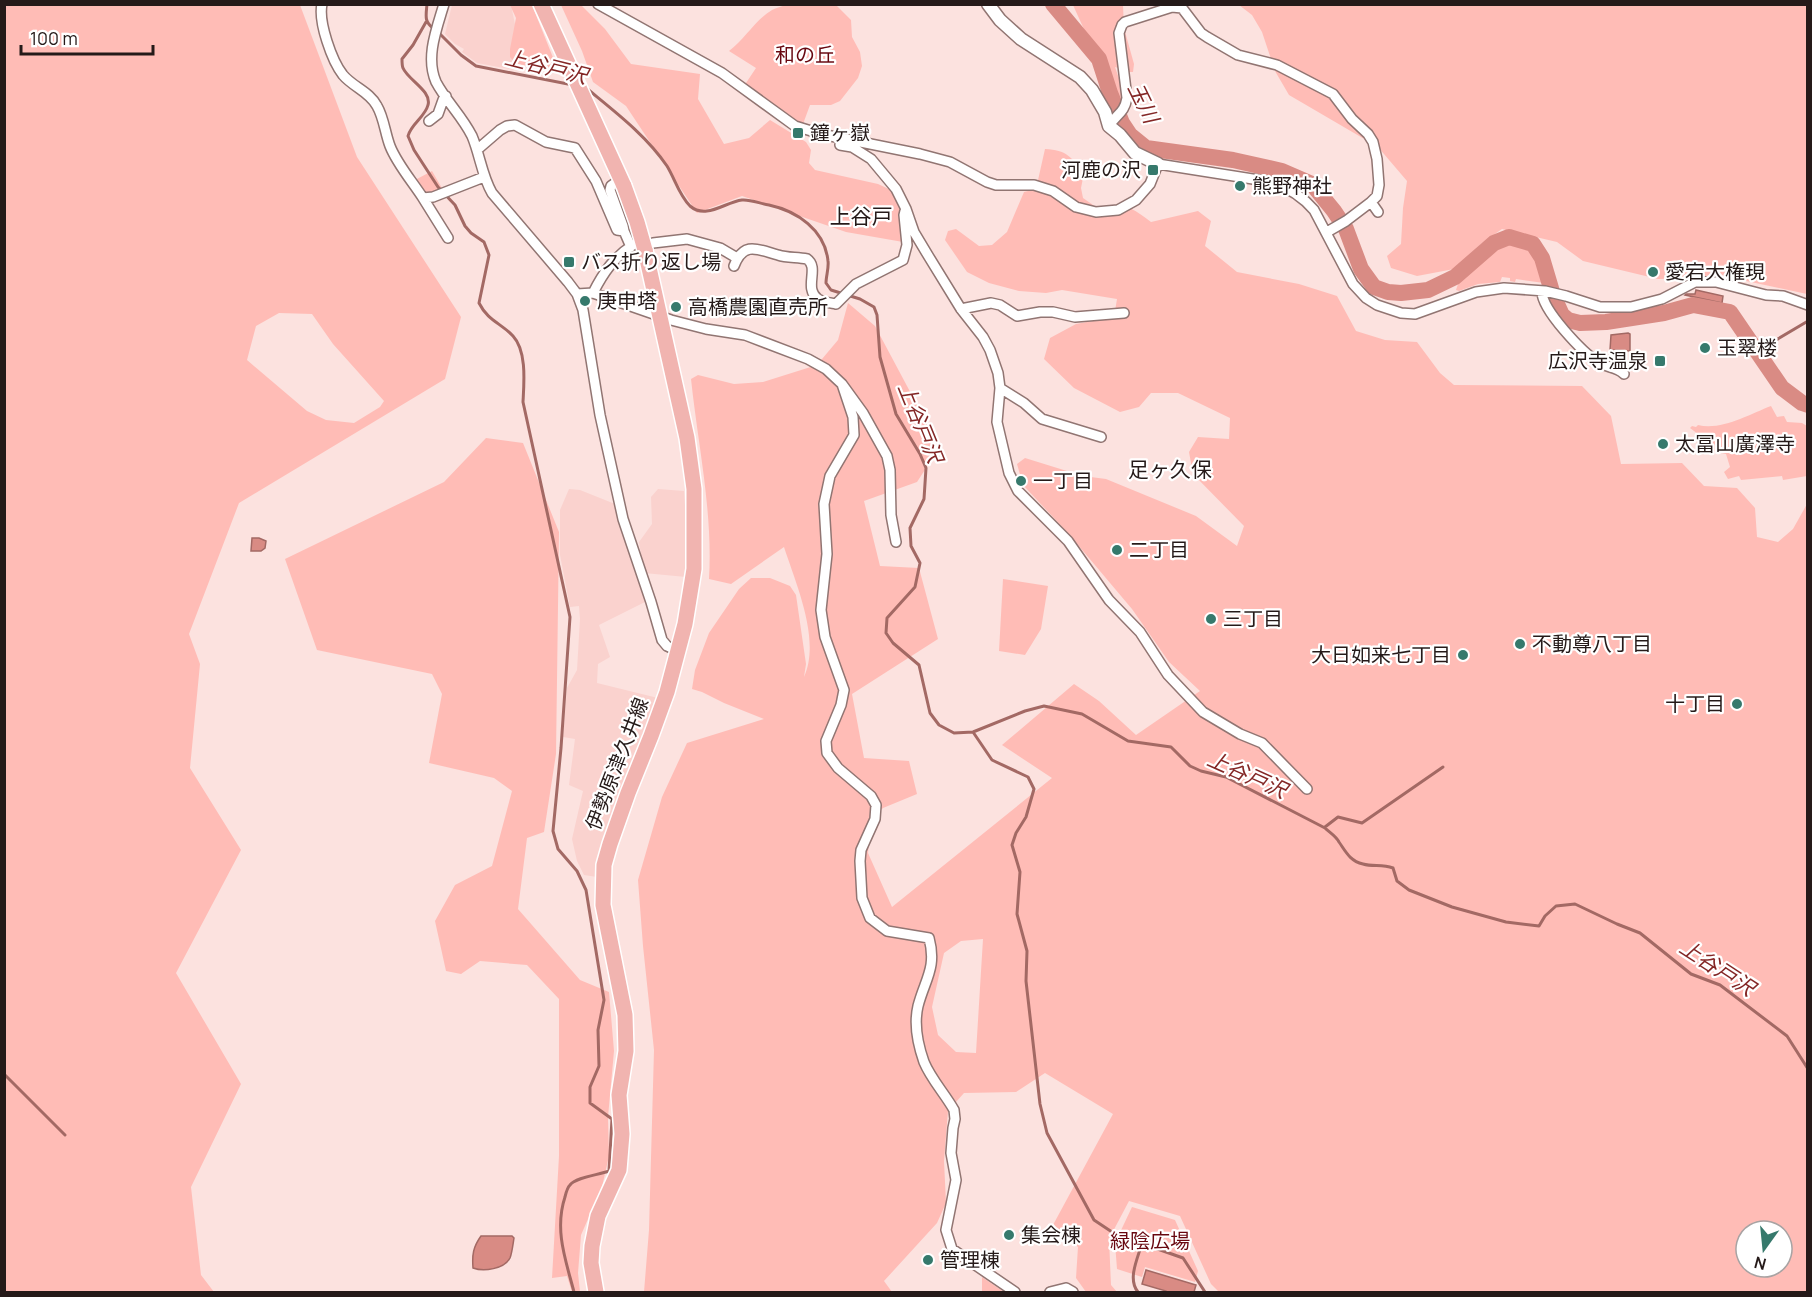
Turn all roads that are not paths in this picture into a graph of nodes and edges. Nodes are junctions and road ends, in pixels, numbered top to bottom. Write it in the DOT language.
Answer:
graph roads {
  1 [pos="322,4"];
  2 [pos="444,4"];
  3 [pos="541,4"];
  4 [pos="598,4"];
  5 [pos="988,4"];
  6 [pos="446,96"];
  7 [pos="429,121"];
  8 [pos="1111,123"];
  9 [pos="808,131"];
  10 [pos="477,149"];
  11 [pos="1158,164"];
  12 [pos="484,177"];
  13 [pos="621,179"];
  14 [pos="423,198"];
  15 [pos="1371,202"];
  16 [pos="906,209"];
  17 [pos="1378,212"];
  18 [pos="624,231"];
  19 [pos="1327,232"];
  20 [pos="448,238"];
  21 [pos="641,246"];
  22 [pos="1544,292"];
  23 [pos="593,293"];
  24 [pos="577,294"];
  25 [pos="1808,304"];
  26 [pos="961,309"];
  27 [pos="1124,313"];
  28 [pos="661,316"];
  29 [pos="1624,374"];
  30 [pos="842,384"];
  31 [pos="1000,388"];
  32 [pos="1101,437"];
  33 [pos="896,542"];
  34 [pos="678,651"];
  35 [pos="1307,789"];
  36 [pos="596,1293"];
  37 [pos="1015,1293"];
  38 [pos="1050,1293"];
  39 [pos="1073,1293"];
  1 -- 14 [label="street"];
  2 -- 6 [label="street"];
  3 -- 13 [label="main road, 伊勢原津久井線"];
  4 -- 9 [label="street"];
  5 -- 8 [label="street"];
  6 -- 7 [label="street"];
  6 -- 10 [label="street"];
  8 -- 11 [label="street"];
  8 -- 15 [label="street"];
  9 -- 11 [label="street"];
  9 -- 16 [label="street"];
  10 -- 12 [label="street"];
  10 -- 18 [label="street"];
  11 -- 19 [label="street"];
  12 -- 14 [label="street"];
  12 -- 24 [label="street"];
  13 -- 18 [label="street"];
  13 -- 21 [label="main road, 伊勢原津久井線, bridge"];
  14 -- 20 [label="street"];
  15 -- 17 [label="street"];
  15 -- 19 [label="street"];
  16 -- 21 [label="street"];
  16 -- 26 [label="street"];
  18 -- 21 [label="street"];
  19 -- 22 [label="street"];
  21 -- 23 [label="street"];
  21 -- 28 [label="main road, 伊勢原津久井線"];
  22 -- 25 [label="street"];
  22 -- 29 [label="street"];
  23 -- 24 [label="street"];
  23 -- 28 [label="street"];
  24 -- 34 [label="street"];
  26 -- 27 [label="street"];
  26 -- 31 [label="street"];
  28 -- 30 [label="street"];
  28 -- 34 [label="main road, 伊勢原津久井線"];
  30 -- 33 [label="street"];
  30 -- 37 [label="street"];
  31 -- 32 [label="street"];
  31 -- 35 [label="street"];
  34 -- 36 [label="main road, 伊勢原津久井線"];
  38 -- 39 [label="street"];
}
